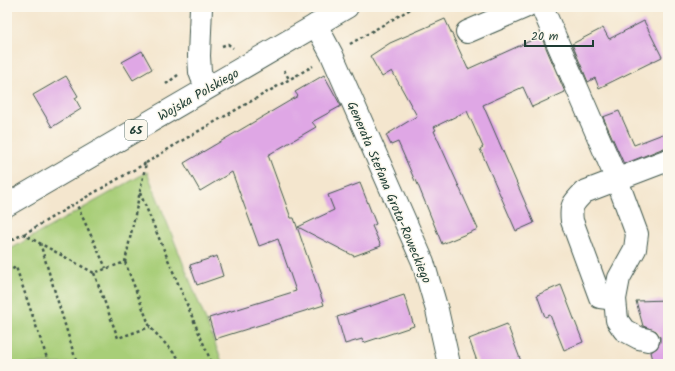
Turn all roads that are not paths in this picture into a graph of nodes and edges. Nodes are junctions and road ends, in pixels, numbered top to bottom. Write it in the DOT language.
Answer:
graph roads {
  1 [pos="201,7"];
  2 [pos="347,7"];
  3 [pos="525,7"];
  4 [pos="542,7"];
  5 [pos="316,25"];
  6 [pos="467,32"];
  7 [pos="206,88"];
  8 [pos="668,160"];
  9 [pos="617,180"];
  10 [pos="7,205"];
  11 [pos="615,299"];
  12 [pos="648,340"];
  13 [pos="449,364"];
  1 -- 7 [label="street"];
  2 -- 5 [label="street, Wojska Polskiego / 65"];
  3 -- 6 [label="street"];
  4 -- 9 [label="street"];
  5 -- 7 [label="street, Wojska Polskiego / 65"];
  5 -- 13 [label="street, Generała Stefana Grota-Roweckiego"];
  7 -- 10 [label="street, Wojska Polskiego / 65"];
  8 -- 9 [label="street"];
  9 -- 11 [label="street"];
  9 -- 11 [label="street"];
  11 -- 12 [label="street"];
}
